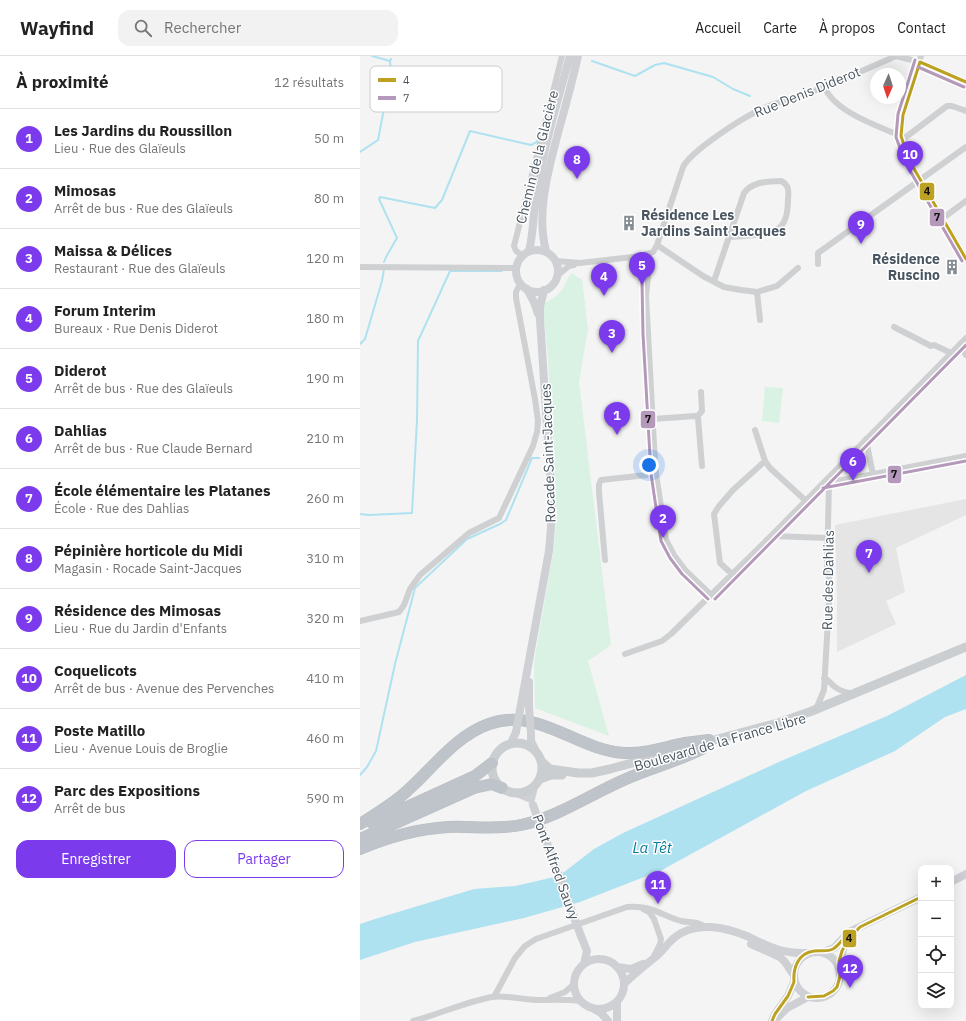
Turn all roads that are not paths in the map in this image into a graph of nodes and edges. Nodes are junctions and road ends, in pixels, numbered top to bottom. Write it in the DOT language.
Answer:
graph roads {
  1 [pos="562,56"];
  2 [pos="569,56"];
  3 [pos="578,56"];
  4 [pos="582,56"];
  5 [pos="896,56"];
  6 [pos="920,59"];
  7 [pos="966,82"];
  8 [pos="571,83"];
  9 [pos="824,86"];
  10 [pos="966,111"];
  11 [pos="902,138"];
  12 [pos="966,147"];
  13 [pos="921,180"];
  14 [pos="964,202"];
  15 [pos="943,218"];
  16 [pos="730,237"];
  17 [pos="657,245"];
  18 [pos="546,252"];
  19 [pos="526,253"];
  20 [pos="646,254"];
  21 [pos="966,259"];
  22 [pos="556,261"];
  23 [pos="580,263"];
  24 [pos="818,264"];
  25 [pos="360,267"];
  26 [pos="516,268"];
  27 [pos="798,268"];
  28 [pos="557,276"];
  29 [pos="714,281"];
  30 [pos="524,286"];
  31 [pos="544,290"];
  32 [pos="757,292"];
  33 [pos="540,320"];
  34 [pos="760,320"];
  35 [pos="894,326"];
  36 [pos="966,338"];
  37 [pos="960,344"];
  38 [pos="951,353"];
  39 [pos="966,355"];
  40 [pos="701,392"];
  41 [pos="697,417"];
  42 [pos="653,419"];
  43 [pos="755,430"];
  44 [pos="866,439"];
  45 [pos="966,456"];
  46 [pos="765,461"];
  47 [pos="702,466"];
  48 [pos="656,474"];
  49 [pos="873,475"];
  50 [pos="822,483"];
  51 [pos="830,483"];
  52 [pos="805,500"];
  53 [pos="771,536"];
  54 [pos="828,538"];
  55 [pos="605,560"];
  56 [pos="732,574"];
  57 [pos="711,595"];
  58 [pos="360,621"];
  59 [pos="966,647"];
  60 [pos="625,654"];
  61 [pos="530,657"];
  62 [pos="894,677"];
  63 [pos="824,678"];
  64 [pos="852,694"];
  65 [pos="812,711"];
  66 [pos="511,744"];
  67 [pos="706,745"];
  68 [pos="536,751"];
  69 [pos="541,761"];
  70 [pos="492,763"];
  71 [pos="540,778"];
  72 [pos="534,786"];
  73 [pos="502,788"];
  74 [pos="518,793"];
  75 [pos="532,802"];
  76 [pos="360,824"];
  77 [pos="360,828"];
  78 [pos="360,839"];
  79 [pos="360,850"];
  80 [pos="966,874"];
  81 [pos="954,880"];
  82 [pos="918,898"];
  83 [pos="638,906"];
  84 [pos="705,927"];
  85 [pos="860,927"];
  86 [pos="718,929"];
  87 [pos="587,950"];
  88 [pos="823,952"];
  89 [pos="807,953"];
  90 [pos="601,960"];
  91 [pos="651,961"];
  92 [pos="584,964"];
  93 [pos="838,966"];
  94 [pos="617,967"];
  95 [pos="794,978"];
  96 [pos="574,984"];
  97 [pos="624,984"];
  98 [pos="808,996"];
  99 [pos="494,997"];
  100 [pos="547,1000"];
  101 [pos="581,1001"];
  102 [pos="617,1002"];
  103 [pos="591,1008"];
  104 [pos="413,1021"];
  105 [pos="608,1021"];
  106 [pos="617,1021"];
  107 [pos="774,1021"];
  1 -- 19 [label="street, Chemin de la Glacière"];
  2 -- 19 [label="main road"];
  3 -- 8 [label="main road"];
  4 -- 8 [label="main road"];
  5 -- 6 [label="street, Rue Denis Diderot"];
  5 -- 9 [label="street, Rue Denis Diderot"];
  6 -- 7 [label="street, Rue Denis Diderot"];
  6 -- 11 [label="street"];
  8 -- 18 [label="main road"];
  9 -- 11 [label="street"];
  9 -- 17 [label="street, Rue Denis Diderot"];
  10 -- 11 [label="street"];
  11 -- 13 [label="street"];
  12 -- 13 [label="street"];
  13 -- 15 [label="street"];
  13 -- 24 [label="street"];
  14 -- 15 [label="street"];
  15 -- 21 [label="street"];
  16 -- 16 [label="street"];
  16 -- 29 [label="street"];
  17 -- 20 [label="street"];
  17 -- 29 [label="street"];
  18 -- 19 [label="main road"];
  18 -- 22 [label="main road"];
  19 -- 26 [label="main road"];
  20 -- 23 [label="street"];
  20 -- 42 [label="street"];
  22 -- 23 [label="street"];
  22 -- 28 [label="main road"];
  23 -- 28 [label="street"];
  25 -- 26 [label="street"];
  26 -- 30 [label="main road"];
  27 -- 32 [label="street"];
  28 -- 31 [label="main road"];
  29 -- 32 [label="street"];
  30 -- 31 [label="main road"];
  30 -- 33 [label="main road"];
  30 -- 58 [label="street"];
  31 -- 33 [label="main road"];
  32 -- 34 [label="street"];
  33 -- 61 [label="main road, Rocade Saint-Jacques"];
  35 -- 38 [label="street"];
  36 -- 37 [label="street"];
  37 -- 38 [label="street"];
  37 -- 39 [label="street"];
  38 -- 44 [label="street"];
  40 -- 41 [label="street"];
  41 -- 42 [label="street"];
  41 -- 47 [label="street"];
  42 -- 48 [label="street"];
  43 -- 46 [label="street"];
  44 -- 49 [label="street"];
  44 -- 50 [label="street"];
  45 -- 49 [label="street"];
  46 -- 52 [label="street"];
  46 -- 56 [label="street"];
  48 -- 55 [label="street"];
  48 -- 57 [label="street"];
  49 -- 51 [label="street"];
  50 -- 51 [label="street"];
  50 -- 52 [label="street"];
  51 -- 54 [label="street, Rue des Dahlias"];
  52 -- 53 [label="street"];
  53 -- 54 [label="street"];
  53 -- 56 [label="street"];
  54 -- 63 [label="street, Rue des Dahlias"];
  56 -- 57 [label="street"];
  57 -- 60 [label="street"];
  59 -- 62 [label="main road, Boulevard de la France Libre"];
  61 -- 66 [label="main road, bridge"];
  61 -- 68 [label="main road, bridge"];
  62 -- 64 [label="main road, Boulevard de la France Libre"];
  62 -- 67 [label="main road, Boulevard de la France Libre"];
  63 -- 64 [label="street"];
  63 -- 65 [label="street, Rue des Dahlias"];
  64 -- 65 [label="main road, Boulevard de la France Libre"];
  65 -- 67 [label="main road, Boulevard de la France Libre"];
  66 -- 68 [label="main road"];
  66 -- 70 [label="main road"];
  67 -- 69 [label="main road, Boulevard de la France Libre"];
  67 -- 71 [label="main road, Boulevard de la France Libre"];
  67 -- 76 [label="highway"];
  67 -- 79 [label="highway"];
  68 -- 69 [label="main road"];
  69 -- 71 [label="main road"];
  70 -- 73 [label="main road"];
  70 -- 77 [label="highway"];
  71 -- 72 [label="main road"];
  72 -- 74 [label="main road"];
  72 -- 75 [label="main road"];
  73 -- 74 [label="main road"];
  73 -- 78 [label="highway"];
  74 -- 75 [label="main road"];
  75 -- 87 [label="main road, Pont Alfred Sauvy, bridge"];
  80 -- 81 [label="main road"];
  82 -- 85 [label="main road"];
  83 -- 84 [label="street"];
  83 -- 91 [label="street"];
  83 -- 99 [label="street"];
  84 -- 86 [label="main road"];
  84 -- 91 [label="main road"];
  85 -- 88 [label="main road"];
  85 -- 93 [label="main road"];
  86 -- 89 [label="main road"];
  86 -- 95 [label="main road"];
  87 -- 90 [label="main road"];
  87 -- 92 [label="main road"];
  88 -- 89 [label="main road"];
  88 -- 93 [label="main road"];
  89 -- 95 [label="main road"];
  90 -- 92 [label="main road"];
  90 -- 94 [label="main road"];
  91 -- 94 [label="main road"];
  91 -- 97 [label="main road"];
  92 -- 96 [label="main road"];
  93 -- 98 [label="main road"];
  94 -- 97 [label="main road"];
  95 -- 98 [label="main road"];
  95 -- 107 [label="main road"];
  96 -- 100 [label="street"];
  96 -- 101 [label="main road"];
  97 -- 102 [label="main road"];
  98 -- 107 [label="main road"];
  99 -- 100 [label="street"];
  99 -- 104 [label="street"];
  100 -- 101 [label="street"];
  101 -- 103 [label="main road"];
  102 -- 103 [label="main road"];
  102 -- 106 [label="main road"];
  103 -- 105 [label="main road"];
}
